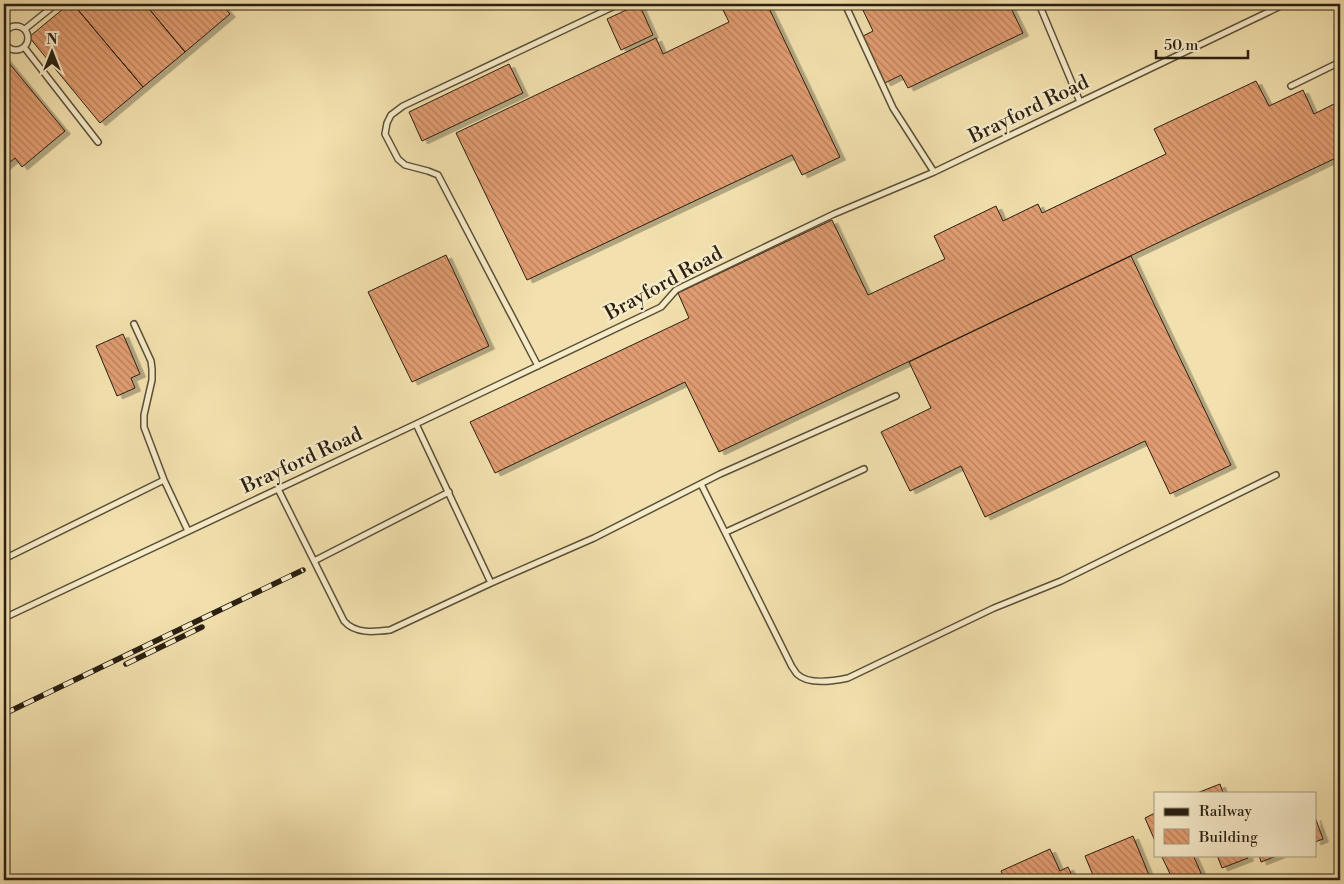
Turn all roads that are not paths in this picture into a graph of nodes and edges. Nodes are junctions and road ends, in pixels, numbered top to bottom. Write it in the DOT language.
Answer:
graph roads {
  1 [pos="56,4"];
  2 [pos="619,4"];
  3 [pos="845,4"];
  4 [pos="1039,4"];
  5 [pos="1286,4"];
  6 [pos="25,29"];
  7 [pos="24,47"];
  8 [pos="1340,62"];
  9 [pos="1291,86"];
  10 [pos="1080,102"];
  11 [pos="98,142"];
  12 [pos="934,172"];
  13 [pos="134,324"];
  14 [pos="538,366"];
  15 [pos="896,396"];
  16 [pos="416,424"];
  17 [pos="864,469"];
  18 [pos="1276,475"];
  19 [pos="164,480"];
  20 [pos="701,484"];
  21 [pos="278,489"];
  22 [pos="449,492"];
  23 [pos="188,531"];
  24 [pos="726,532"];
  25 [pos="4,559"];
  26 [pos="314,560"];
  27 [pos="491,583"];
  28 [pos="4,618"];
  1 -- 6 [label="lane"];
  2 -- 14 [label="lane"];
  3 -- 12 [label="lane"];
  4 -- 10 [label="lane"];
  5 -- 10 [label="lane, Brayford Road"];
  6 -- 7 [label="lane"];
  6 -- 7 [label="lane"];
  7 -- 11 [label="lane"];
  8 -- 9 [label="lane"];
  10 -- 12 [label="lane, Brayford Road"];
  12 -- 14 [label="lane, Brayford Road"];
  13 -- 19 [label="lane"];
  14 -- 16 [label="lane, Brayford Road"];
  15 -- 20 [label="lane"];
  16 -- 21 [label="lane, Brayford Road"];
  16 -- 22 [label="lane"];
  17 -- 24 [label="lane"];
  18 -- 24 [label="lane"];
  19 -- 23 [label="lane"];
  19 -- 25 [label="lane"];
  20 -- 24 [label="lane"];
  20 -- 27 [label="lane"];
  21 -- 23 [label="lane, Brayford Road"];
  21 -- 26 [label="lane"];
  22 -- 26 [label="lane"];
  22 -- 27 [label="lane"];
  23 -- 28 [label="lane, Brayford Road"];
  26 -- 27 [label="lane"];
}
